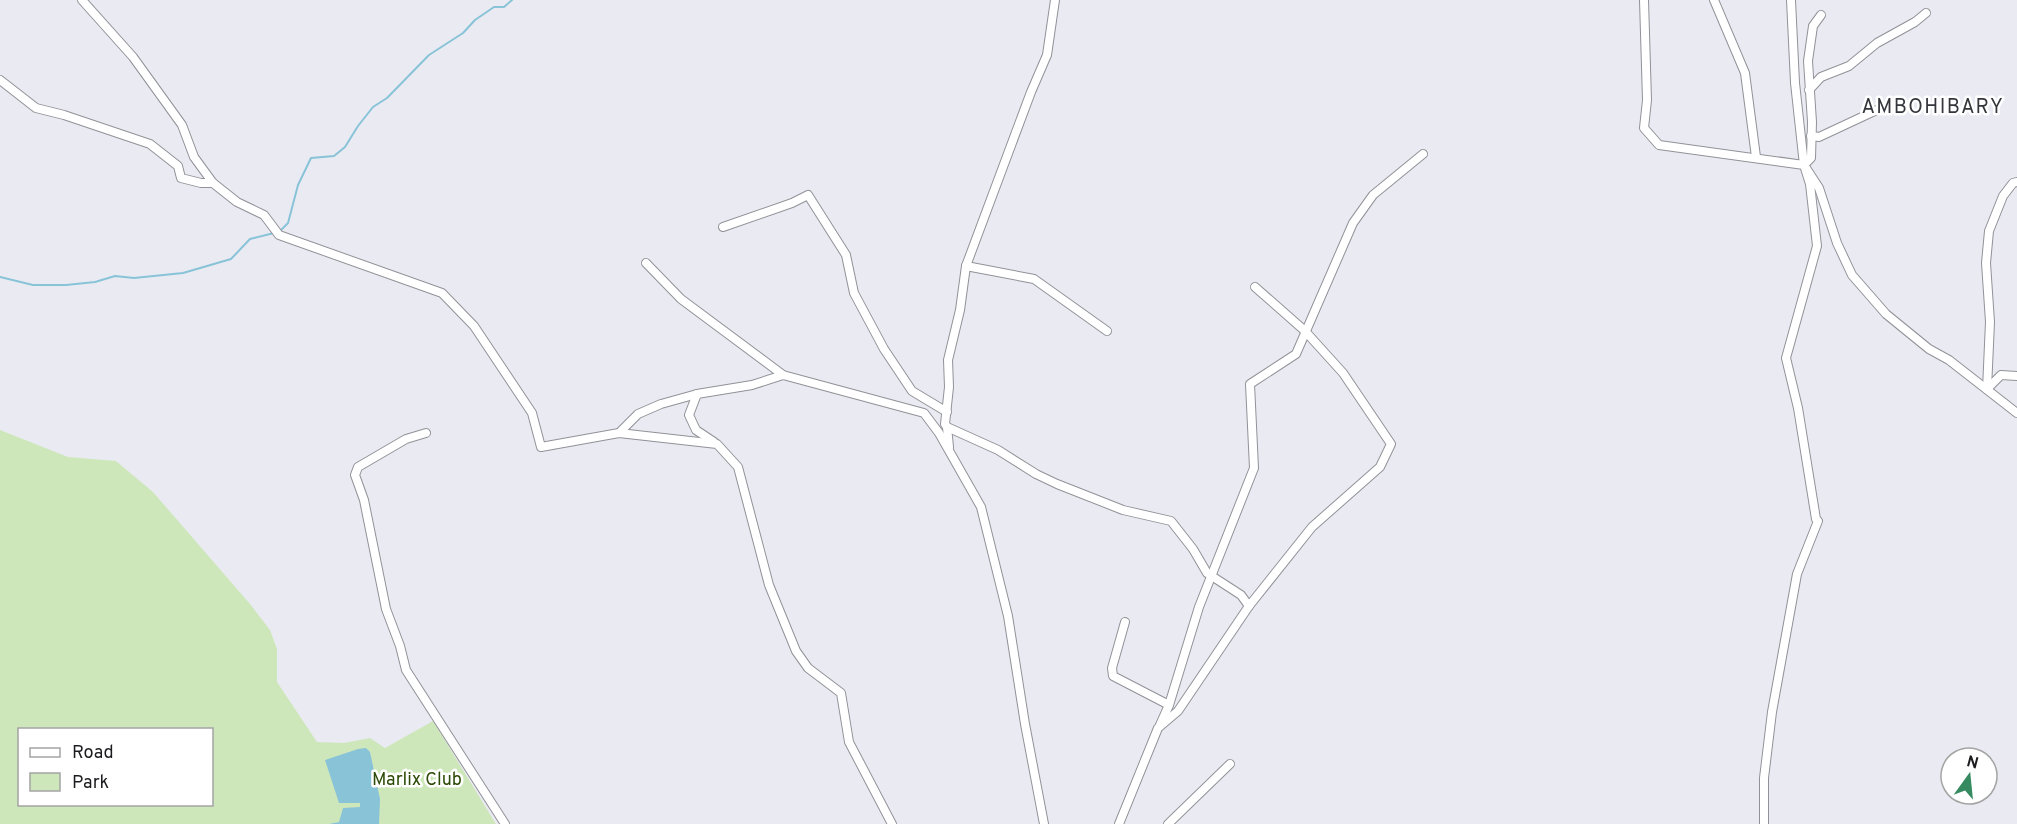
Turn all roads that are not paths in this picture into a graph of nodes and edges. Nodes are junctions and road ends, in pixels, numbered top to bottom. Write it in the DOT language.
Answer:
graph roads {
  1 [pos="82,0"];
  2 [pos="1055,0"];
  3 [pos="1644,0"];
  4 [pos="1714,0"];
  5 [pos="1791,0"];
  6 [pos="1926,13"];
  7 [pos="1821,15"];
  8 [pos="0,80"];
  9 [pos="1809,90"];
  10 [pos="1879,109"];
  11 [pos="1810,136"];
  12 [pos="1423,154"];
  13 [pos="1756,157"];
  14 [pos="1804,165"];
  15 [pos="2017,182"];
  16 [pos="213,183"];
  17 [pos="723,227"];
  18 [pos="645,263"];
  19 [pos="966,266"];
  20 [pos="1255,287"];
  21 [pos="1107,331"];
  22 [pos="1305,331"];
  23 [pos="783,375"];
  24 [pos="2017,376"];
  25 [pos="1987,389"];
  26 [pos="697,394"];
  27 [pos="947,412"];
  28 [pos="2017,413"];
  29 [pos="947,427"];
  30 [pos="426,433"];
  31 [pos="619,433"];
  32 [pos="717,444"];
  33 [pos="949,450"];
  34 [pos="1212,575"];
  35 [pos="1249,606"];
  36 [pos="1125,622"];
  37 [pos="1169,705"];
  38 [pos="1158,728"];
  39 [pos="1230,764"];
  40 [pos="505,824"];
  41 [pos="892,824"];
  42 [pos="1044,824"];
  43 [pos="1119,824"];
  44 [pos="1168,824"];
  45 [pos="1764,824"];
  1 -- 16 [label="street"];
  2 -- 19 [label="street"];
  3 -- 13 [label="street"];
  4 -- 13 [label="street"];
  5 -- 14 [label="street"];
  6 -- 9 [label="street"];
  7 -- 9 [label="street"];
  8 -- 16 [label="street"];
  9 -- 11 [label="street"];
  10 -- 11 [label="street"];
  11 -- 14 [label="street"];
  12 -- 22 [label="street"];
  13 -- 14 [label="street"];
  14 -- 25 [label="street"];
  14 -- 45 [label="street"];
  15 -- 25 [label="street"];
  16 -- 31 [label="street"];
  17 -- 27 [label="street"];
  18 -- 23 [label="street"];
  19 -- 21 [label="street"];
  19 -- 27 [label="street"];
  20 -- 22 [label="street"];
  22 -- 34 [label="street"];
  22 -- 35 [label="street"];
  23 -- 26 [label="street"];
  23 -- 33 [label="street"];
  24 -- 25 [label="street"];
  25 -- 28 [label="street"];
  26 -- 31 [label="street"];
  26 -- 32 [label="street"];
  27 -- 29 [label="street"];
  29 -- 33 [label="street"];
  29 -- 34 [label="street"];
  30 -- 40 [label="street"];
  31 -- 32 [label="street"];
  32 -- 41 [label="street"];
  33 -- 42 [label="street"];
  34 -- 35 [label="street"];
  34 -- 37 [label="street"];
  35 -- 38 [label="street"];
  36 -- 37 [label="street"];
  37 -- 38 [label="street"];
  38 -- 43 [label="street"];
  39 -- 44 [label="street"];
}
